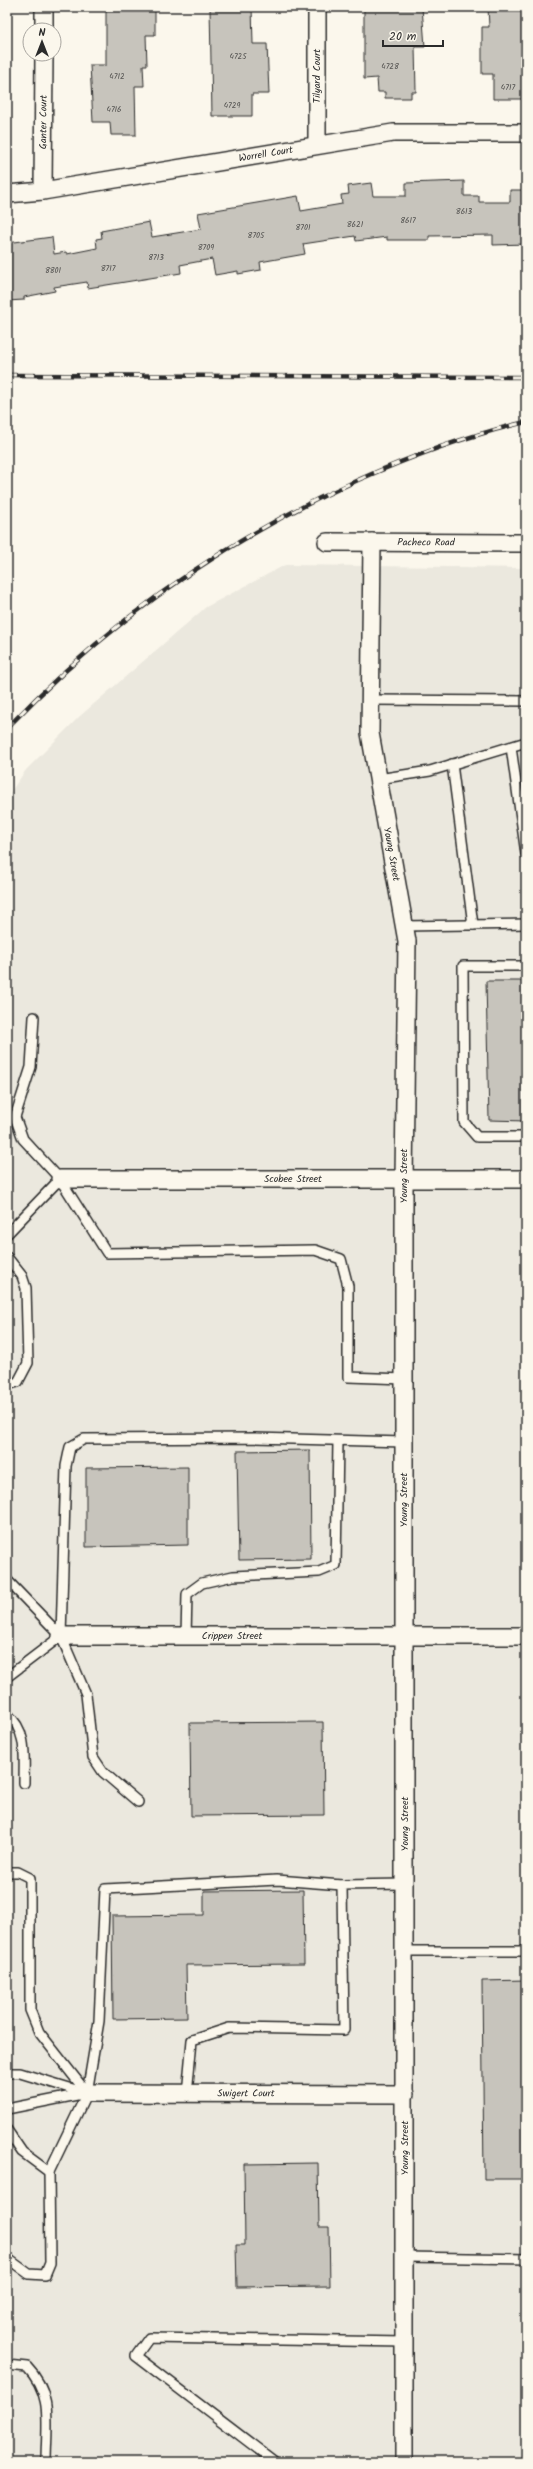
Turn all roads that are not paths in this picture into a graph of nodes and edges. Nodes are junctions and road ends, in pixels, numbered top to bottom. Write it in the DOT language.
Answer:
graph roads {
  1 [pos="44,7"];
  2 [pos="317,7"];
  3 [pos="44,22"];
  4 [pos="44,62"];
  5 [pos="526,133"];
  6 [pos="317,144"];
  7 [pos="43,191"];
  8 [pos="7,194"];
  9 [pos="327,542"];
  10 [pos="372,542"];
  11 [pos="526,543"];
  12 [pos="371,700"];
  13 [pos="526,701"];
  14 [pos="526,742"];
  15 [pos="511,747"];
  16 [pos="452,764"];
  17 [pos="378,779"];
  18 [pos="526,854"];
  19 [pos="526,924"];
  20 [pos="472,925"];
  21 [pos="404,926"];
  22 [pos="526,966"];
  23 [pos="34,1017"];
  24 [pos="526,1137"];
  25 [pos="60,1179"];
  26 [pos="404,1179"];
  27 [pos="526,1179"];
  28 [pos="7,1234"];
  29 [pos="7,1257"];
  30 [pos="405,1379"];
  31 [pos="7,1385"];
  32 [pos="338,1440"];
  33 [pos="404,1442"];
  34 [pos="7,1580"];
  35 [pos="61,1636"];
  36 [pos="186,1636"];
  37 [pos="526,1636"];
  38 [pos="404,1637"];
  39 [pos="7,1677"];
  40 [pos="7,1714"];
  41 [pos="24,1783"];
  42 [pos="138,1802"];
  43 [pos="7,1872"];
  44 [pos="405,1884"];
  45 [pos="342,1886"];
  46 [pos="405,1951"];
  47 [pos="526,1951"];
  48 [pos="7,2073"];
  49 [pos="87,2093"];
  50 [pos="187,2094"];
  51 [pos="405,2094"];
  52 [pos="7,2109"];
  53 [pos="7,2130"];
  54 [pos="49,2172"];
  55 [pos="405,2257"];
  56 [pos="7,2258"];
  57 [pos="526,2259"];
  58 [pos="405,2342"];
  59 [pos="7,2365"];
  60 [pos="46,2462"];
  61 [pos="275,2462"];
  62 [pos="404,2462"];
  1 -- 3 [label="street"];
  2 -- 6 [label="street, Tilyard Court"];
  4 -- 7 [label="street, Ganter Court"];
  5 -- 6 [label="street, Worrell Court"];
  6 -- 7 [label="street, Worrell Court"];
  7 -- 8 [label="street, Worrell Court"];
  9 -- 10 [label="street, Pacheco Road"];
  10 -- 11 [label="street, Pacheco Road"];
  10 -- 12 [label="street, Young Street"];
  12 -- 13 [label="lane"];
  12 -- 17 [label="street, Young Street"];
  14 -- 15 [label="lane"];
  15 -- 16 [label="lane"];
  15 -- 18 [label="lane"];
  16 -- 17 [label="lane"];
  16 -- 20 [label="lane"];
  17 -- 21 [label="street, Young Street"];
  19 -- 20 [label="lane"];
  20 -- 21 [label="lane"];
  21 -- 26 [label="street, Young Street"];
  22 -- 24 [label="lane"];
  23 -- 25 [label="lane"];
  25 -- 26 [label="street, Scobee Street"];
  25 -- 28 [label="lane"];
  25 -- 30 [label="lane"];
  26 -- 27 [label="street, Scobee Street"];
  26 -- 30 [label="street, Young Street"];
  29 -- 31 [label="lane"];
  30 -- 33 [label="street, Young Street"];
  32 -- 33 [label="lane"];
  32 -- 35 [label="lane"];
  32 -- 36 [label="lane"];
  33 -- 38 [label="street, Young Street"];
  34 -- 35 [label="lane"];
  35 -- 36 [label="street, Crippen Street"];
  35 -- 39 [label="lane"];
  35 -- 42 [label="lane"];
  36 -- 38 [label="street, Crippen Street"];
  37 -- 38 [label="street, Crippen Street"];
  38 -- 44 [label="street, Young Street"];
  40 -- 41 [label="lane"];
  43 -- 49 [label="lane"];
  44 -- 45 [label="lane"];
  44 -- 46 [label="street, Young Street"];
  45 -- 49 [label="lane"];
  45 -- 50 [label="lane"];
  46 -- 47 [label="lane"];
  46 -- 51 [label="street, Young Street"];
  48 -- 49 [label="lane"];
  49 -- 50 [label="street, Swigert Court"];
  49 -- 52 [label="lane"];
  49 -- 54 [label="lane"];
  50 -- 51 [label="street, Swigert Court"];
  51 -- 55 [label="street, Young Street"];
  53 -- 54 [label="lane"];
  54 -- 56 [label="lane"];
  55 -- 57 [label="lane"];
  55 -- 58 [label="street, Young Street"];
  58 -- 61 [label="lane"];
  58 -- 62 [label="street, Young Street"];
  59 -- 60 [label="lane"];
}
